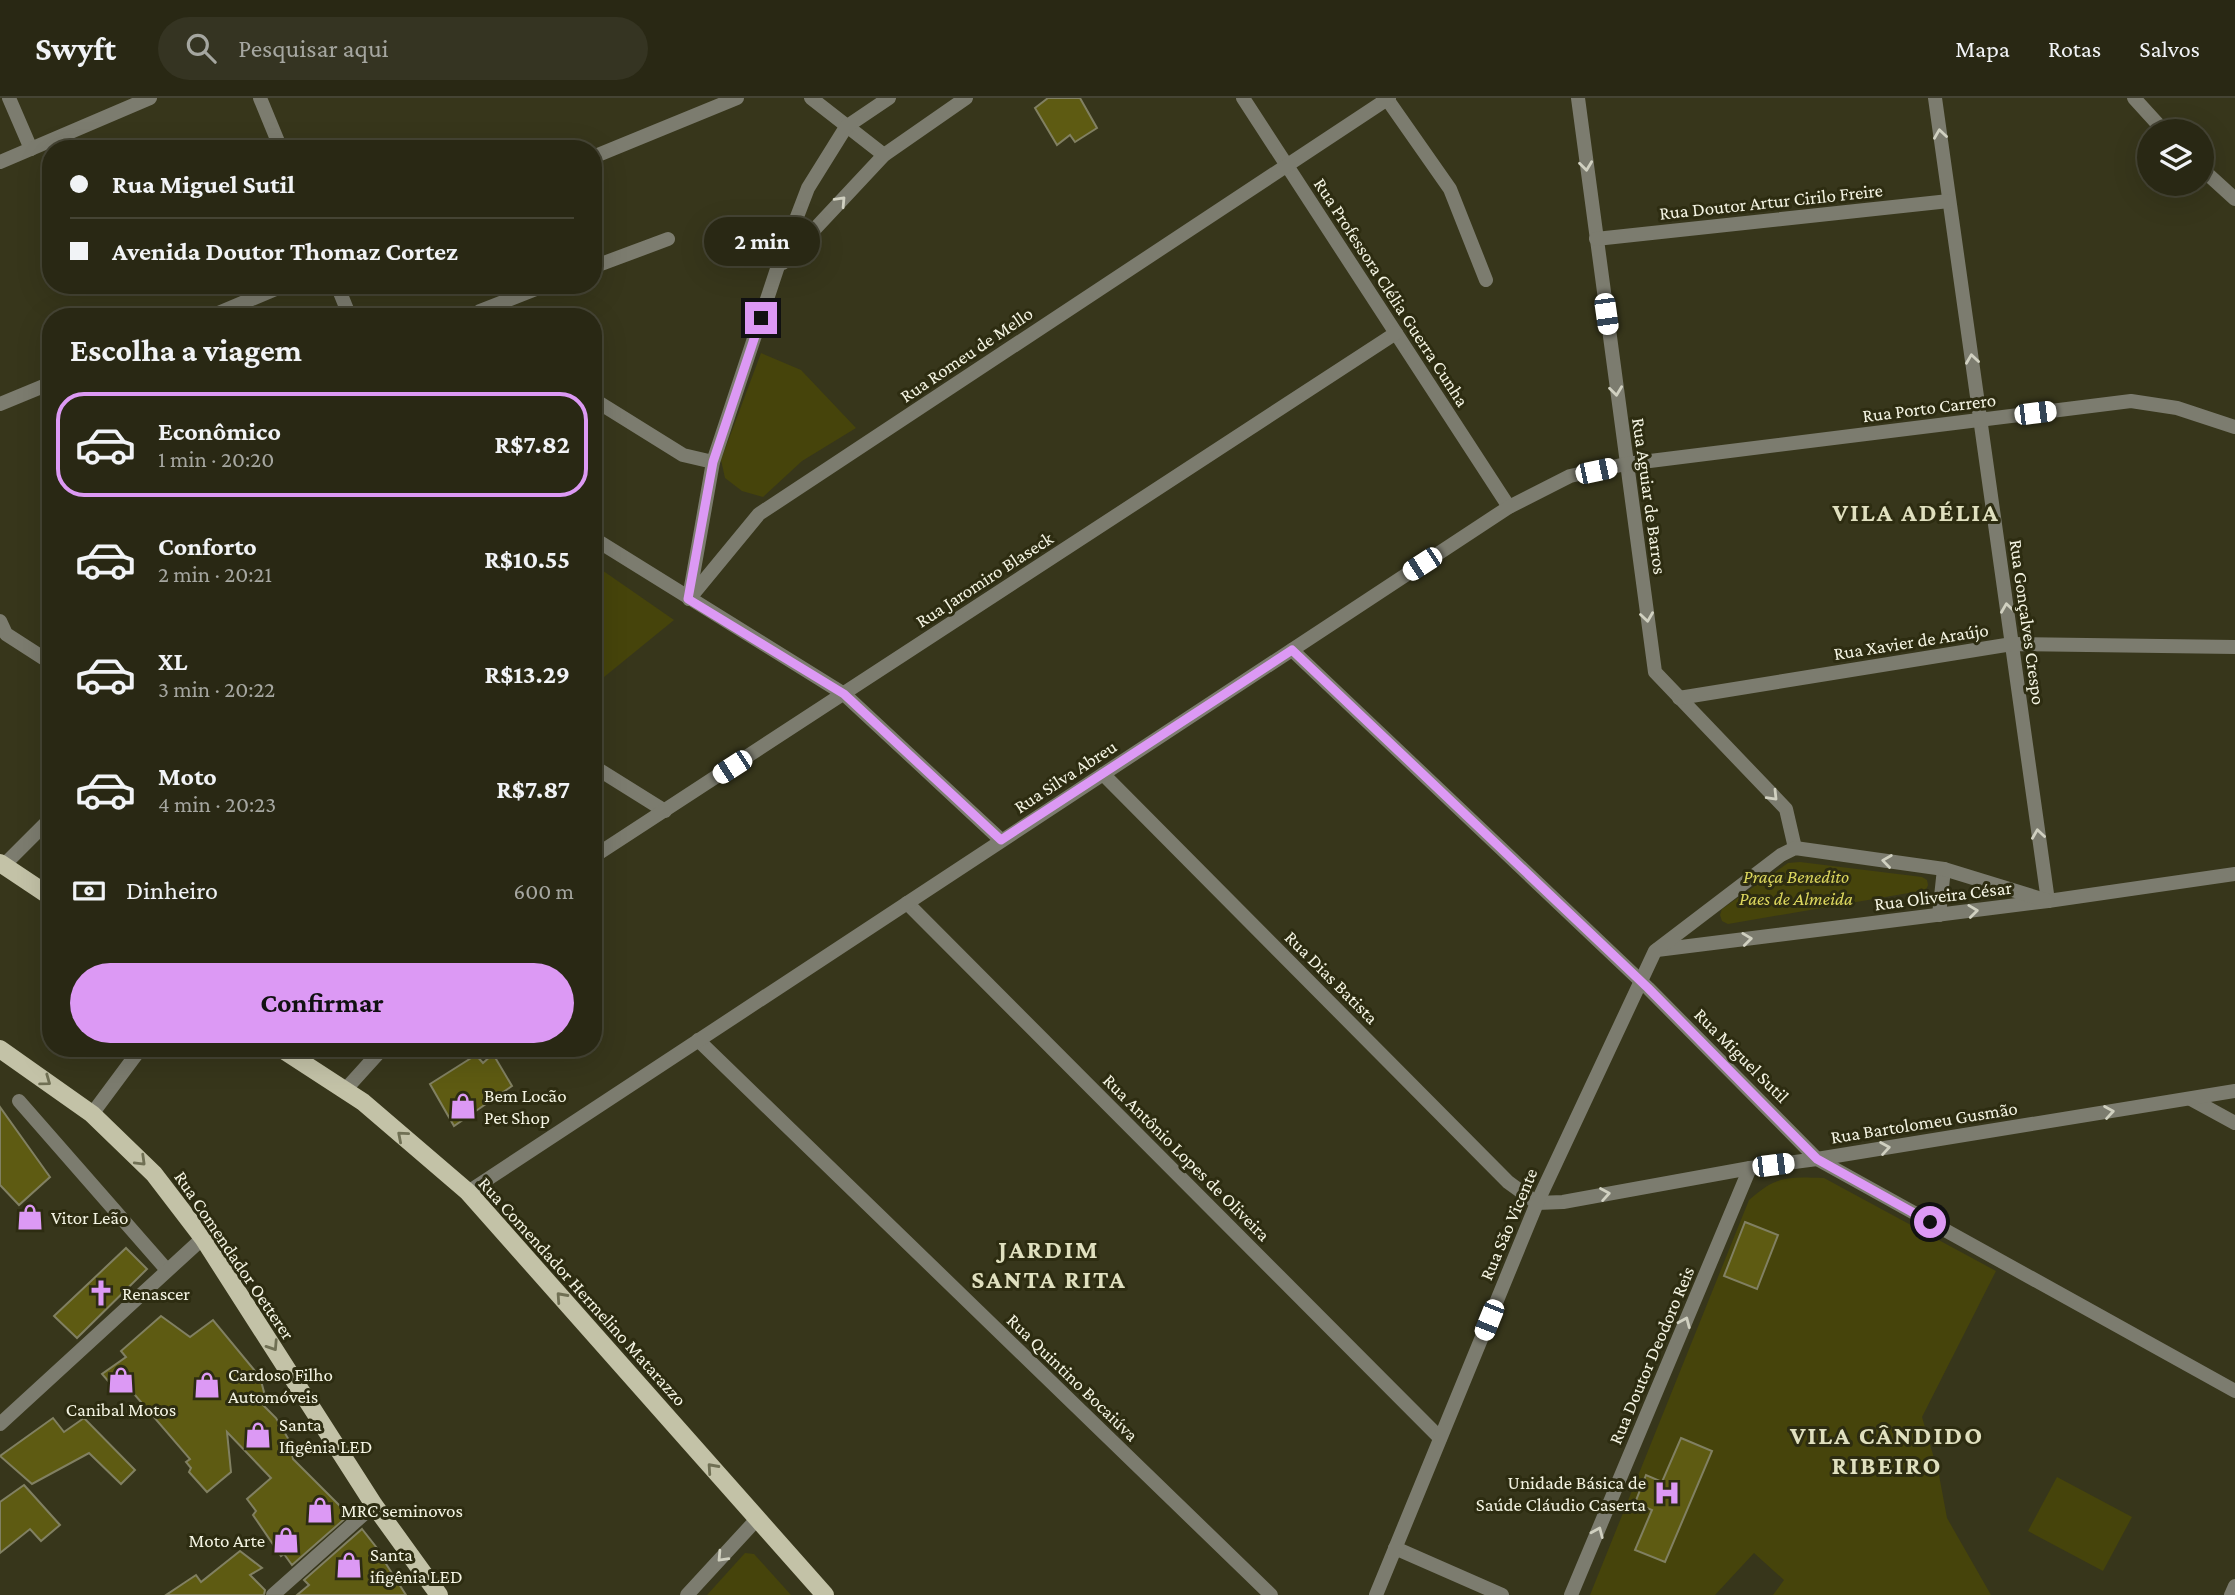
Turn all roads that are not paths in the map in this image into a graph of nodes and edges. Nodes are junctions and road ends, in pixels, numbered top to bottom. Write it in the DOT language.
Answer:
graph roads {
  1 [pos="9,98"];
  2 [pos="150,98"];
  3 [pos="260,98"];
  4 [pos="737,98"];
  5 [pos="811,98"];
  6 [pos="889,98"];
  7 [pos="966,98"];
  8 [pos="1243,98"];
  9 [pos="1578,98"];
  10 [pos="1935,98"];
  11 [pos="2134,98"];
  12 [pos="1388,99"];
  13 [pos="2153,119"];
  14 [pos="846,127"];
  15 [pos="52,140"];
  16 [pos="277,140"];
  17 [pos="42,144"];
  18 [pos="31,149"];
  19 [pos="602,154"];
  20 [pos="884,155"];
  21 [pos="0,162"];
  22 [pos="1286,165"];
  23 [pos="2214,180"];
  24 [pos="2235,199"];
  25 [pos="1949,201"];
  26 [pos="668,239"];
  27 [pos="1596,239"];
  28 [pos="602,264"];
  29 [pos="777,269"];
  30 [pos="1486,280"];
  31 [pos="264,294"];
  32 [pos="522,294"];
  33 [pos="230,308"];
  34 [pos="485,308"];
  35 [pos="1396,334"];
  36 [pos="42,387"];
  37 [pos="0,404"];
  38 [pos="602,406"];
  39 [pos="1980,420"];
  40 [pos="2235,427"];
  41 [pos="713,462"];
  42 [pos="1626,464"];
  43 [pos="1509,508"];
  44 [pos="602,544"];
  45 [pos="688,599"];
  46 [pos="3,627"];
  47 [pos="2012,644"];
  48 [pos="2235,647"];
  49 [pos="1292,650"];
  50 [pos="42,656"];
  51 [pos="844,694"];
  52 [pos="1679,698"];
  53 [pos="602,772"];
  54 [pos="1103,774"];
  55 [pos="665,811"];
  56 [pos="42,826"];
  57 [pos="1001,840"];
  58 [pos="1795,848"];
  59 [pos="602,851"];
  60 [pos="2,864"];
  61 [pos="1944,869"];
  62 [pos="2235,874"];
  63 [pos="42,891"];
  64 [pos="2048,901"];
  65 [pos="907,903"];
  66 [pos="1705,912"];
  67 [pos="1939,915"];
  68 [pos="1718,943"];
  69 [pos="1655,951"];
  70 [pos="1640,980"];
  71 [pos="698,1040"];
  72 [pos="0,1049"];
  73 [pos="134,1057"];
  74 [pos="294,1057"];
  75 [pos="375,1057"];
  76 [pos="345,1090"];
  77 [pos="2235,1091"];
  78 [pos="2191,1098"];
  79 [pos="19,1101"];
  80 [pos="92,1114"];
  81 [pos="2235,1123"];
  82 [pos="1817,1159"];
  83 [pos="1750,1168"];
  84 [pos="468,1192"];
  85 [pos="1537,1203"];
  86 [pos="203,1238"];
  87 [pos="167,1270"];
  88 [pos="2235,1391"];
  89 [pos="0,1424"];
  90 [pos="1440,1438"];
  91 [pos="374,1504"];
  92 [pos="757,1519"];
  93 [pos="1395,1548"];
  94 [pos="2235,1586"];
  95 [pos="273,1595"];
  96 [pos="439,1595"];
  97 [pos="687,1595"];
  98 [pos="825,1595"];
  99 [pos="1271,1595"];
  100 [pos="1376,1595"];
  101 [pos="1502,1595"];
  102 [pos="1571,1595"];
  103 [pos="2231,1595"];
  1 -- 18 [label="street"];
  2 -- 15 [label="street"];
  3 -- 16 [label="street"];
  4 -- 19 [label="street"];
  5 -- 14 [label="street"];
  6 -- 14 [label="street"];
  7 -- 20 [label="street"];
  8 -- 22 [label="street, Rua Professora Clélia Guerra Cunha"];
  9 -- 27 [label="street, Rua Aguiar de Barros, one-way"];
  25 -- 10 [label="street, Rua Gonçalves Crespo, one-way"];
  11 -- 13 [label="street"];
  12 -- 22 [label="street, Rua Romeu de Mello"];
  12 -- 30 [label="street"];
  14 -- 20 [label="street"];
  14 -- 29 [label="street"];
  17 -- 18 [label="street"];
  18 -- 21 [label="street"];
  29 -- 20 [label="street, one-way"];
  22 -- 35 [label="street, Rua Professora Clélia Guerra Cunha"];
  22 -- 45 [label="street, Rua Romeu de Mello"];
  23 -- 24 [label="street"];
  25 -- 27 [label="street, Rua Doutor Artur Cirilo Freire"];
  39 -- 25 [label="street, Rua Gonçalves Crespo, one-way"];
  26 -- 28 [label="street"];
  27 -- 42 [label="street, Rua Aguiar de Barros, one-way"];
  29 -- 41 [label="street"];
  31 -- 33 [label="street"];
  32 -- 34 [label="street"];
  35 -- 43 [label="street, Rua Professora Clélia Guerra Cunha"];
  35 -- 51 [label="street, Rua Jaromiro Blaseck"];
  36 -- 37 [label="street"];
  38 -- 41 [label="street"];
  39 -- 40 [label="street, Rua Porto Carrero"];
  39 -- 42 [label="street, Rua Porto Carrero"];
  47 -- 39 [label="street, Rua Gonçalves Crespo, one-way"];
  41 -- 45 [label="street"];
  42 -- 43 [label="street, Rua Silva Abreu"];
  42 -- 52 [label="street, Rua Aguiar de Barros, one-way"];
  43 -- 49 [label="street, Rua Silva Abreu"];
  44 -- 45 [label="street"];
  45 -- 51 [label="street"];
  46 -- 50 [label="street"];
  47 -- 48 [label="street, Rua Xavier de Araújo"];
  47 -- 52 [label="street, Rua Xavier de Araújo"];
  64 -- 47 [label="street, Rua Gonçalves Crespo, one-way"];
  49 -- 54 [label="street, Rua Silva Abreu"];
  49 -- 70 [label="street, Rua Miguel Sutil"];
  51 -- 55 [label="street, Rua Jaromiro Blaseck"];
  51 -- 57 [label="street"];
  52 -- 58 [label="street, Rua Aguiar de Barros, one-way"];
  53 -- 55 [label="street"];
  54 -- 57 [label="street, Rua Silva Abreu"];
  54 -- 85 [label="street, Rua Dias Batista"];
  55 -- 59 [label="street, Rua Jaromiro Blaseck"];
  56 -- 60 [label="street"];
  57 -- 65 [label="street, Rua Silva Abreu"];
  61 -- 58 [label="street, one-way"];
  58 -- 66 [label="street"];
  60 -- 63 [label="main road"];
  61 -- 64 [label="street"];
  61 -- 67 [label="street"];
  62 -- 64 [label="street, Rua Oliveira César"];
  67 -- 64 [label="street, Rua Oliveira César, one-way"];
  65 -- 71 [label="street, Rua Silva Abreu"];
  65 -- 90 [label="street, Rua Antônio Lopes de Oliveira"];
  66 -- 68 [label="street"];
  66 -- 69 [label="street"];
  68 -- 67 [label="street, Rua Oliveira César, one-way"];
  68 -- 69 [label="street, Rua Oliveira César"];
  69 -- 70 [label="street, Rua São Vicente"];
  70 -- 82 [label="street, Rua Miguel Sutil"];
  70 -- 85 [label="street, Rua São Vicente"];
  71 -- 84 [label="street, Rua Silva Abreu"];
  71 -- 99 [label="street, Rua Quintino Bocaiúva"];
  72 -- 80 [label="main road, Rua Comendador Oetterer, one-way"];
  73 -- 80 [label="street"];
  74 -- 76 [label="main road, Rua Comendador Hermelino Matarazzo"];
  75 -- 76 [label="street"];
  84 -- 76 [label="main road, Rua Comendador Hermelino Matarazzo, one-way"];
  77 -- 78 [label="street, Rua Bartolomeu Gusmão"];
  78 -- 81 [label="street"];
  82 -- 78 [label="street, Rua Bartolomeu Gusmão, one-way"];
  79 -- 87 [label="street"];
  80 -- 86 [label="main road, Rua Comendador Oetterer, one-way"];
  82 -- 83 [label="street, Rua Bartolomeu Gusmão"];
  82 -- 88 [label="street, Rua Miguel Sutil"];
  85 -- 83 [label="street, Rua Bartolomeu Gusmão, one-way"];
  102 -- 83 [label="street, Rua Doutor Deodoro Reis, one-way"];
  92 -- 84 [label="main road, Rua Comendador Hermelino Matarazzo, one-way"];
  85 -- 90 [label="street, Rua São Vicente"];
  86 -- 87 [label="street"];
  86 -- 91 [label="main road, Rua Comendador Oetterer, one-way"];
  87 -- 89 [label="street"];
  90 -- 93 [label="street, Rua São Vicente"];
  91 -- 95 [label="street"];
  91 -- 96 [label="main road, Rua Comendador Oetterer"];
  92 -- 97 [label="street, one-way"];
  92 -- 98 [label="main road, Rua Comendador Hermelino Matarazzo"];
  93 -- 100 [label="street, Rua São Vicente"];
  93 -- 101 [label="street"];
  94 -- 103 [label="street"];
}
